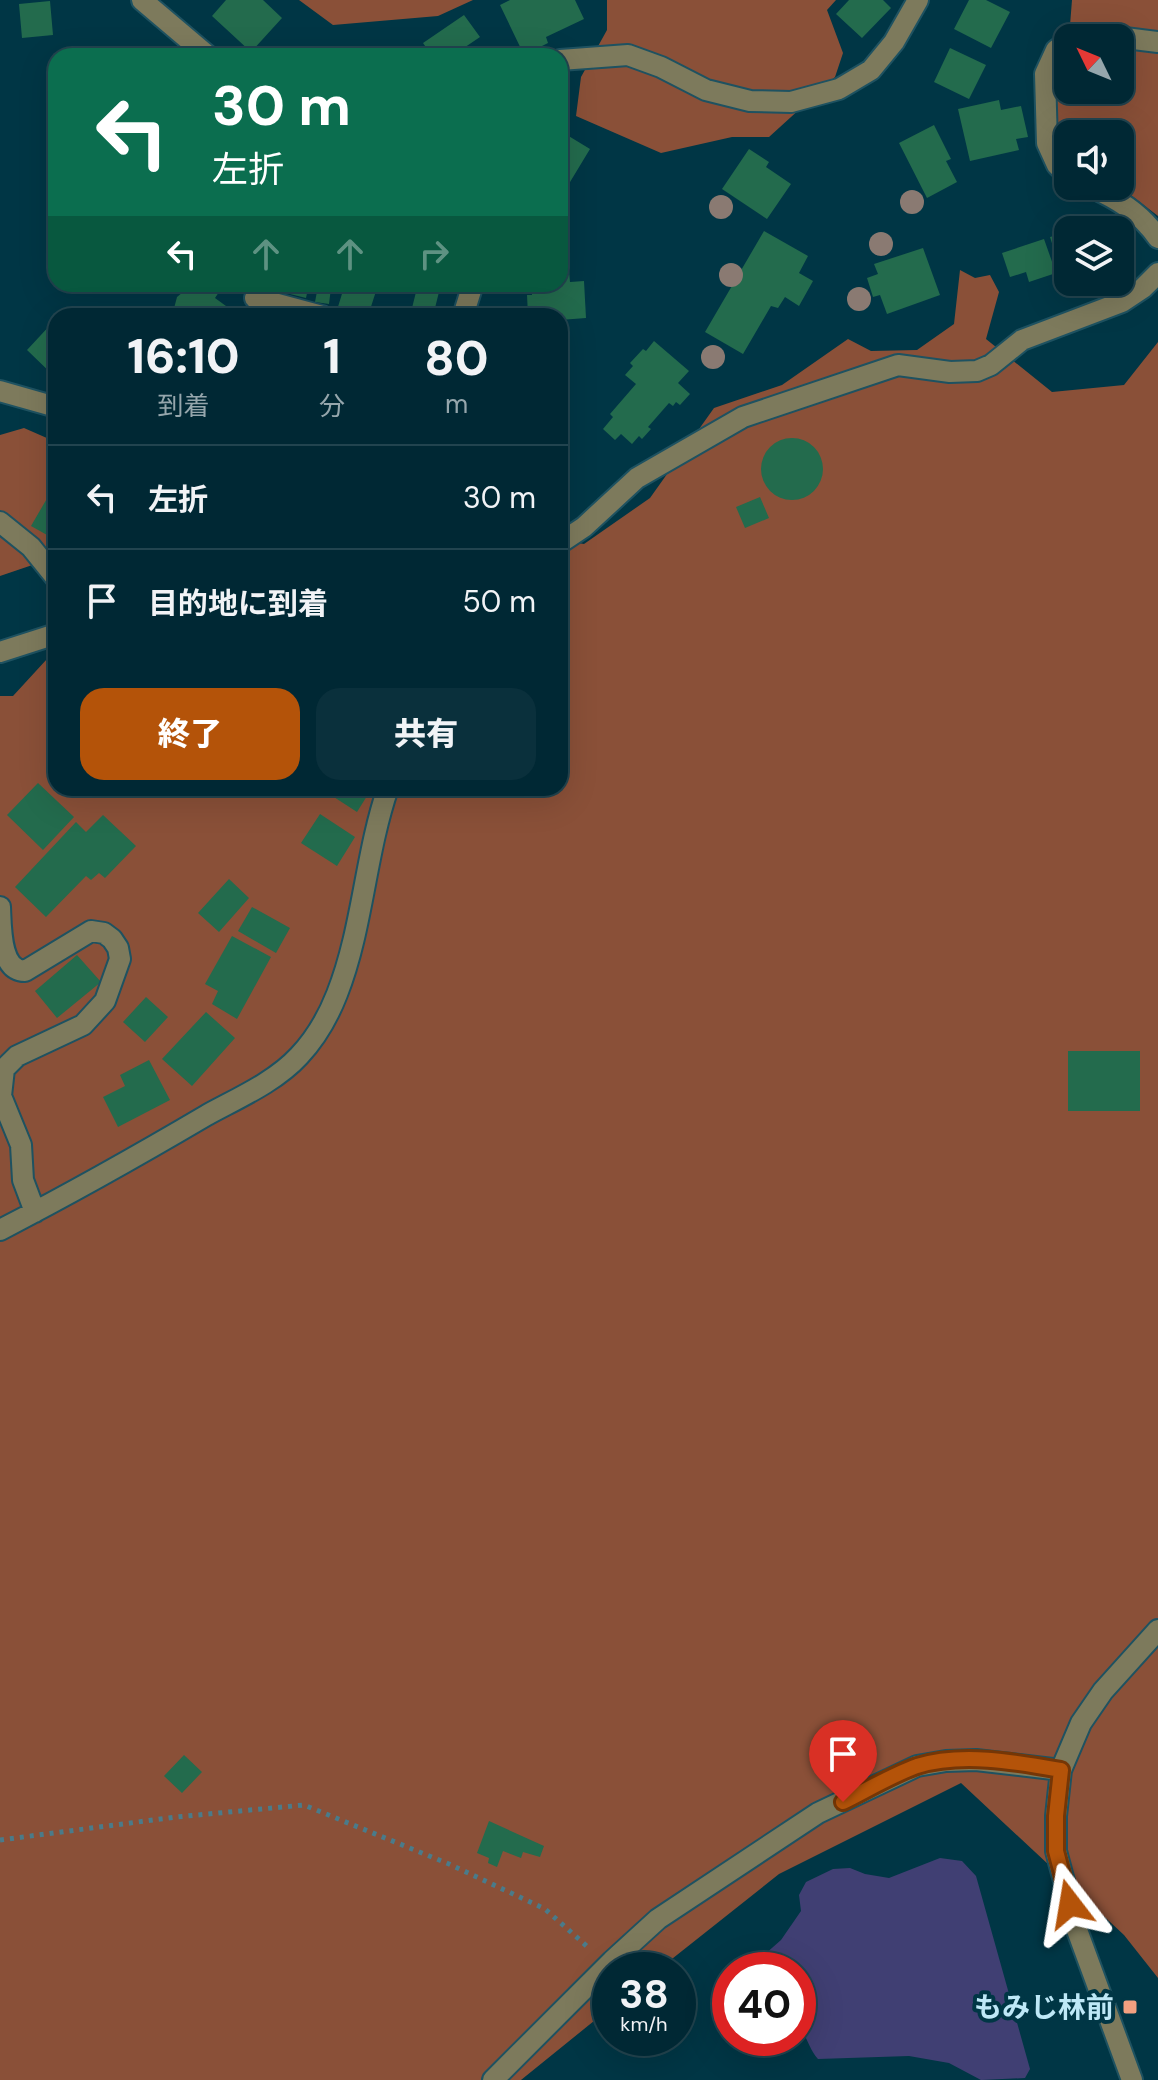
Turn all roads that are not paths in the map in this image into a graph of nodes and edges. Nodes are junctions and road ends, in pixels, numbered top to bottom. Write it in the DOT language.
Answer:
graph roads {
  1 [pos="142,0"];
  2 [pos="918,0"];
  3 [pos="1134,39"];
  4 [pos="1158,42"];
  5 [pos="199,48"];
  6 [pos="1054,54"];
  7 [pos="568,59"];
  8 [pos="1054,158"];
  9 [pos="1118,200"];
  10 [pos="1158,238"];
  11 [pos="1158,273"];
  12 [pos="255,298"];
  13 [pos="292,308"];
  14 [pos="0,391"];
  15 [pos="48,405"];
  16 [pos="0,522"];
  17 [pos="568,538"];
  18 [pos="48,568"];
  19 [pos="48,637"];
  20 [pos="0,652"];
  21 [pos="386,796"];
  22 [pos="0,907"];
  23 [pos="35,1212"];
  24 [pos="0,1230"];
  25 [pos="1158,1630"];
  26 [pos="1061,1770"];
  27 [pos="493,2080"];
  28 [pos="1132,2080"];
  1 -- 5 [label="street"];
  2 -- 7 [label="street"];
  3 -- 4 [label="street"];
  6 -- 8 [label="street"];
  9 -- 10 [label="street"];
  11 -- 17 [label="street"];
  12 -- 13 [label="street"];
  14 -- 15 [label="street"];
  16 -- 18 [label="street"];
  19 -- 20 [label="street"];
  21 -- 23 [label="street"];
  22 -- 23 [label="street"];
  23 -- 24 [label="street"];
  25 -- 26 [label="street"];
  26 -- 27 [label="street"];
  26 -- 28 [label="street"];
}
